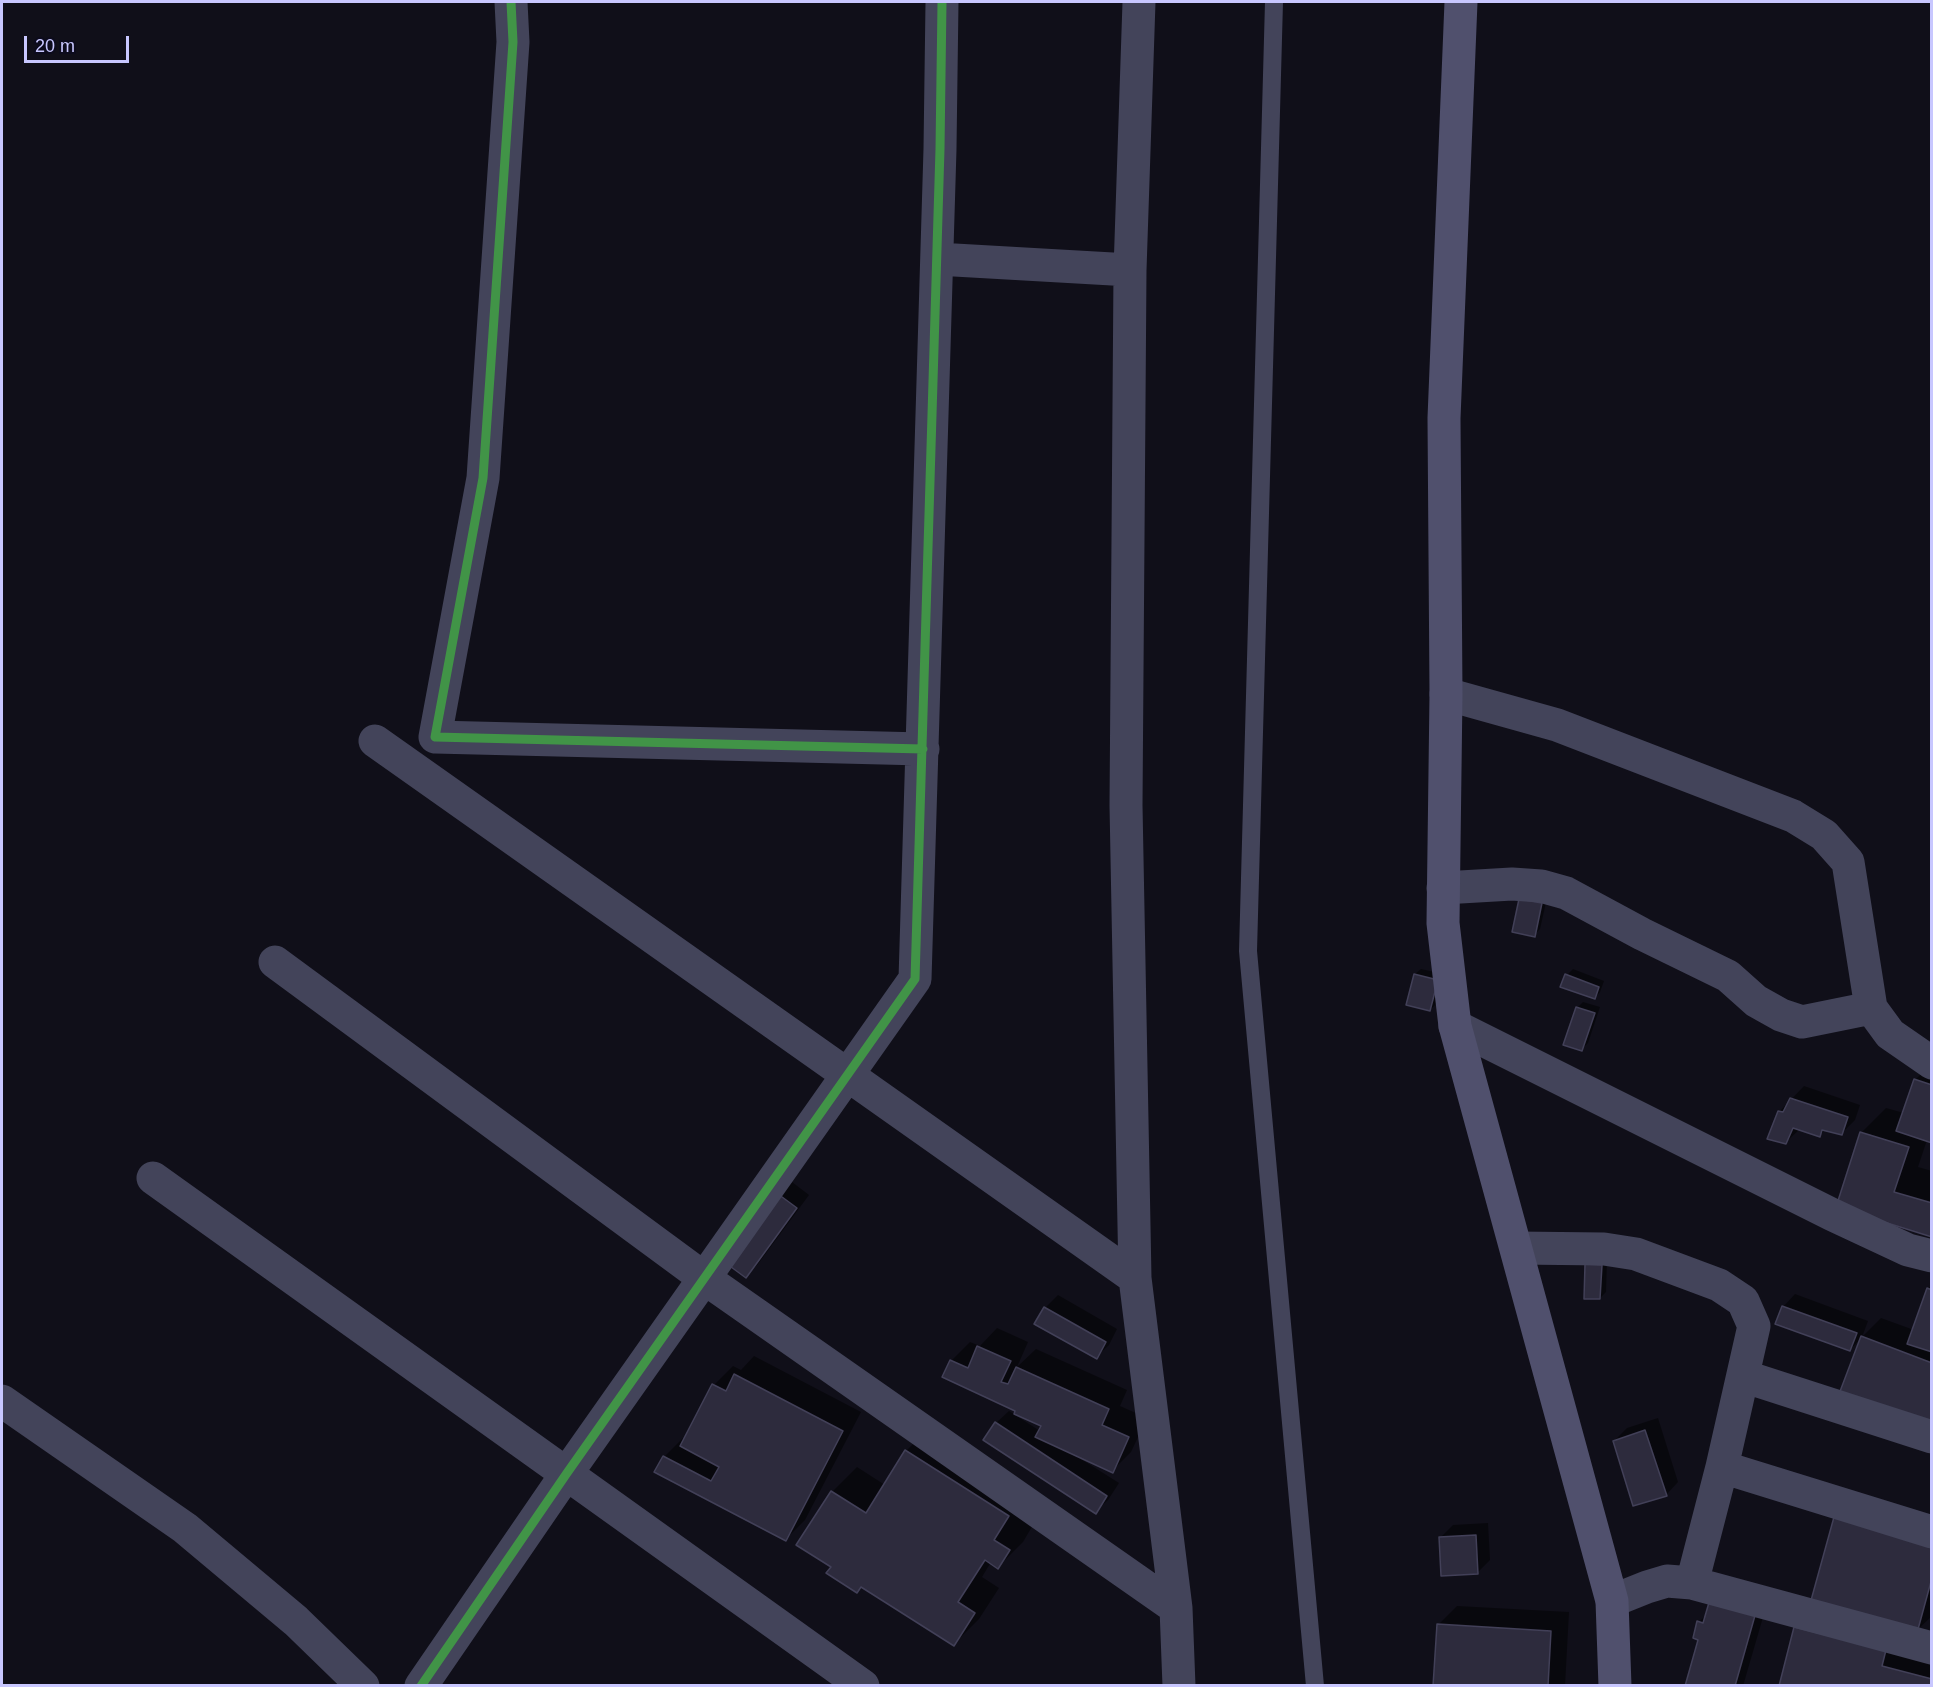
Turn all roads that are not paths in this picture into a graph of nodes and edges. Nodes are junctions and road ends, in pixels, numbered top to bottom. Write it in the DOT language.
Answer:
graph roads {
  1 [pos="511,2"];
  2 [pos="942,2"];
  3 [pos="1139,2"];
  4 [pos="1274,2"];
  5 [pos="1461,2"];
  6 [pos="937,259"];
  7 [pos="1130,270"];
  8 [pos="1446,694"];
  9 [pos="375,741"];
  10 [pos="923,749"];
  11 [pos="1443,888"];
  12 [pos="275,962"];
  13 [pos="1870,1008"];
  14 [pos="1455,1026"];
  15 [pos="1932,1063"];
  16 [pos="847,1076"];
  17 [pos="153,1178"];
  18 [pos="1517,1248"];
  19 [pos="1932,1256"];
  20 [pos="704,1278"];
  21 [pos="1135,1278"];
  22 [pos="1743,1376"];
  23 [pos="2,1401"];
  24 [pos="1932,1437"];
  25 [pos="1722,1467"];
  26 [pos="567,1473"];
  27 [pos="1932,1532"];
  28 [pos="1692,1582"];
  29 [pos="1612,1601"];
  30 [pos="1176,1608"];
  31 [pos="1932,1648"];
  32 [pos="363,1686"];
  33 [pos="421,1686"];
  34 [pos="863,1686"];
  35 [pos="1179,1686"];
  36 [pos="1316,1686"];
  37 [pos="1615,1686"];
  1 -- 10 [label="street"];
  2 -- 6 [label="street"];
  3 -- 7 [label="street"];
  4 -- 36 [label="lane"];
  5 -- 8 [label="main road"];
  6 -- 7 [label="street"];
  6 -- 10 [label="street"];
  7 -- 21 [label="street"];
  8 -- 11 [label="main road"];
  8 -- 13 [label="street"];
  9 -- 16 [label="street"];
  10 -- 16 [label="street"];
  11 -- 13 [label="street"];
  11 -- 14 [label="main road"];
  12 -- 20 [label="street"];
  13 -- 15 [label="street"];
  14 -- 18 [label="main road"];
  14 -- 19 [label="street"];
  16 -- 20 [label="street"];
  16 -- 21 [label="street"];
  17 -- 26 [label="street"];
  18 -- 22 [label="street"];
  18 -- 29 [label="main road"];
  20 -- 26 [label="street"];
  20 -- 30 [label="street"];
  21 -- 30 [label="street"];
  22 -- 24 [label="street"];
  22 -- 25 [label="street"];
  23 -- 32 [label="street"];
  25 -- 27 [label="street"];
  25 -- 28 [label="street"];
  26 -- 33 [label="street"];
  26 -- 34 [label="street"];
  28 -- 29 [label="street"];
  28 -- 31 [label="street"];
  29 -- 37 [label="main road"];
  30 -- 35 [label="street"];
}
